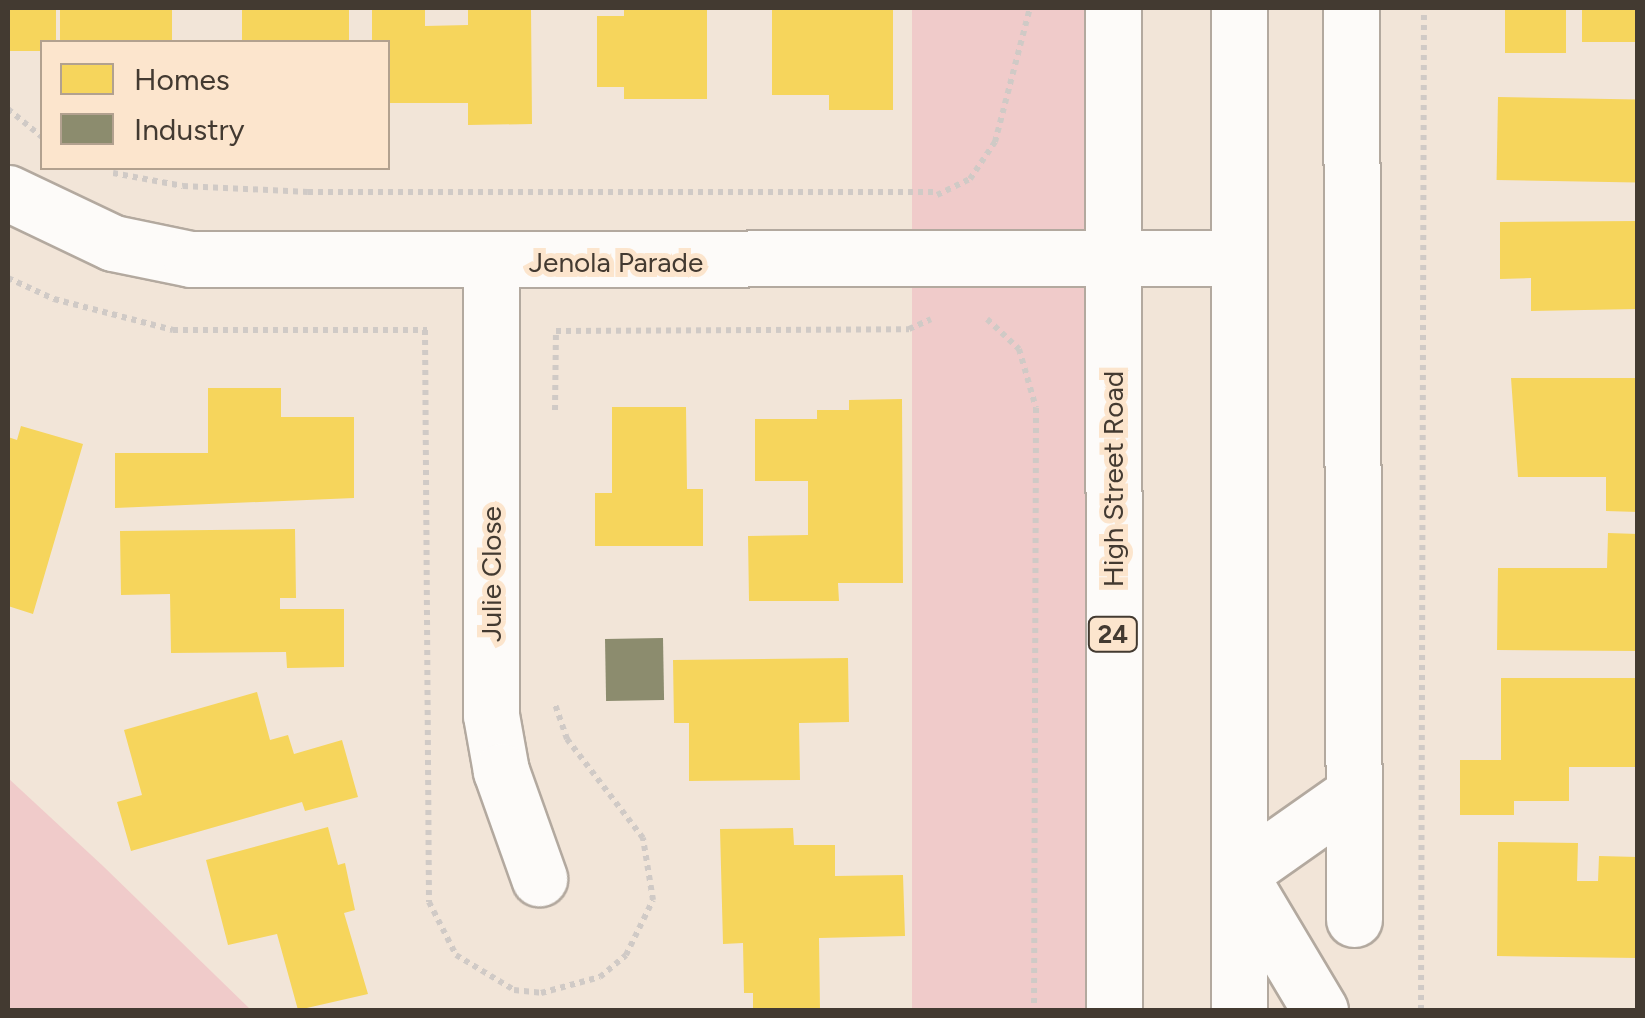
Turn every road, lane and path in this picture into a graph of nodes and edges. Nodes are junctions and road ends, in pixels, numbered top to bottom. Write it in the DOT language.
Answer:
graph roads {
  1 [pos="1030,8"];
  2 [pos="1113,8"];
  3 [pos="1239,8"];
  4 [pos="1351,8"];
  5 [pos="1424,8"];
  6 [pos="8,109"];
  7 [pos="40,134"];
  8 [pos="104,170"];
  9 [pos="938,192"];
  10 [pos="8,193"];
  11 [pos="938,206"];
  12 [pos="1113,258"];
  13 [pos="1239,258"];
  14 [pos="490,263"];
  15 [pos="936,306"];
  16 [pos="972,316"];
  17 [pos="541,331"];
  18 [pos="1352,794"];
  19 [pos="1239,874"];
  20 [pos="539,878"];
  21 [pos="1354,919"];
  22 [pos="1034,1010"];
  23 [pos="1114,1010"];
  24 [pos="1239,1010"];
  25 [pos="1320,1010"];
  26 [pos="1421,1010"];
  1 -- 9 [label="path"];
  2 -- 12 [label="street, High Street Road / 24"];
  3 -- 13 [label="street"];
  4 -- 18 [label="street"];
  5 -- 26 [label="path"];
  6 -- 7 [label="path"];
  8 -- 9 [label="path"];
  9 -- 11 [label="path"];
  10 -- 14 [label="street, Jenola Parade"];
  12 -- 13 [label="street, Jenola Parade"];
  12 -- 14 [label="street, Jenola Parade"];
  12 -- 23 [label="street, High Street Road / 24"];
  13 -- 19 [label="street"];
  14 -- 20 [label="street, Julie Close"];
  15 -- 17 [label="path"];
  16 -- 22 [label="path"];
  18 -- 19 [label="street"];
  18 -- 21 [label="street"];
  19 -- 24 [label="street"];
  19 -- 25 [label="street"];
}
